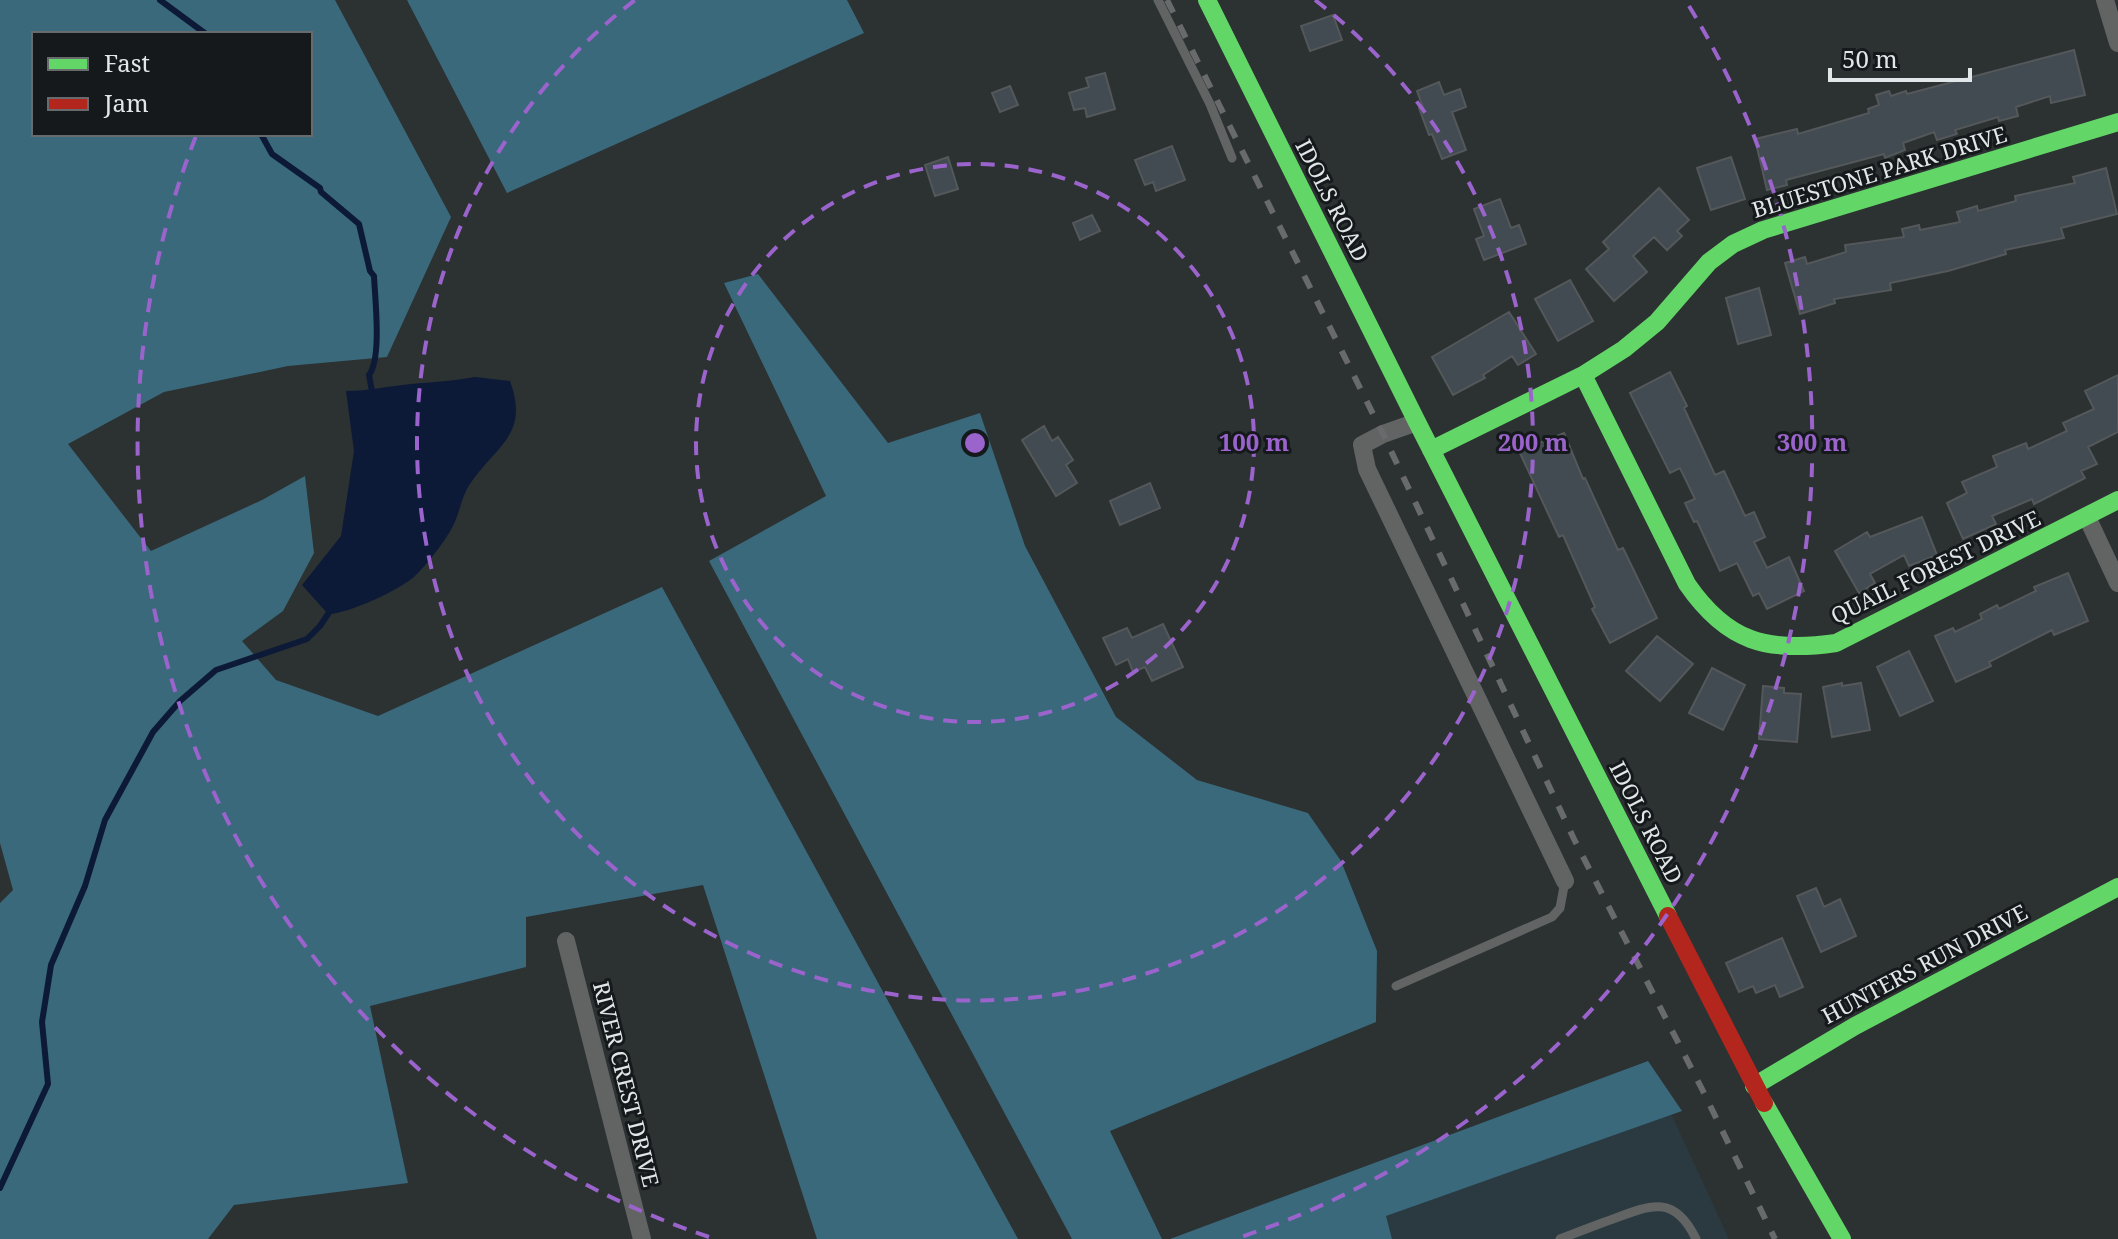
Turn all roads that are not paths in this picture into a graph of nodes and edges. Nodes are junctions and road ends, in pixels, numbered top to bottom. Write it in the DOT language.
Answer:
graph roads {
  1 [pos="1158,0"];
  2 [pos="1207,0"];
  3 [pos="2105,0"];
  4 [pos="2118,43"];
  5 [pos="2118,122"];
  6 [pos="1232,158"];
  7 [pos="1583,375"];
  8 [pos="1417,422"];
  9 [pos="1431,450"];
  10 [pos="2118,500"];
  11 [pos="2087,517"];
  12 [pos="2118,583"];
  13 [pos="1565,881"];
  14 [pos="2118,887"];
  15 [pos="566,941"];
  16 [pos="1396,986"];
  17 [pos="1754,1086"];
  18 [pos="642,1239"];
  19 [pos="1560,1239"];
  20 [pos="1696,1239"];
  21 [pos="1842,1239"];
  1 -- 6 [label="lane"];
  2 -- 8 [label="street, IDOLS ROAD"];
  3 -- 4 [label="street"];
  5 -- 7 [label="street, BLUESTONE PARK DRIVE"];
  7 -- 9 [label="street, BLUESTONE PARK DRIVE"];
  7 -- 11 [label="street, QUAIL FOREST DRIVE"];
  8 -- 9 [label="street, IDOLS ROAD"];
  8 -- 13 [label="street"];
  9 -- 17 [label="street, IDOLS ROAD"];
  10 -- 11 [label="street, QUAIL FOREST DRIVE"];
  11 -- 12 [label="street"];
  13 -- 16 [label="lane"];
  14 -- 17 [label="street, HUNTERS RUN DRIVE"];
  15 -- 18 [label="street, RIVER CREST DRIVE"];
  17 -- 21 [label="street, IDOLS ROAD"];
  19 -- 20 [label="lane"];
}
